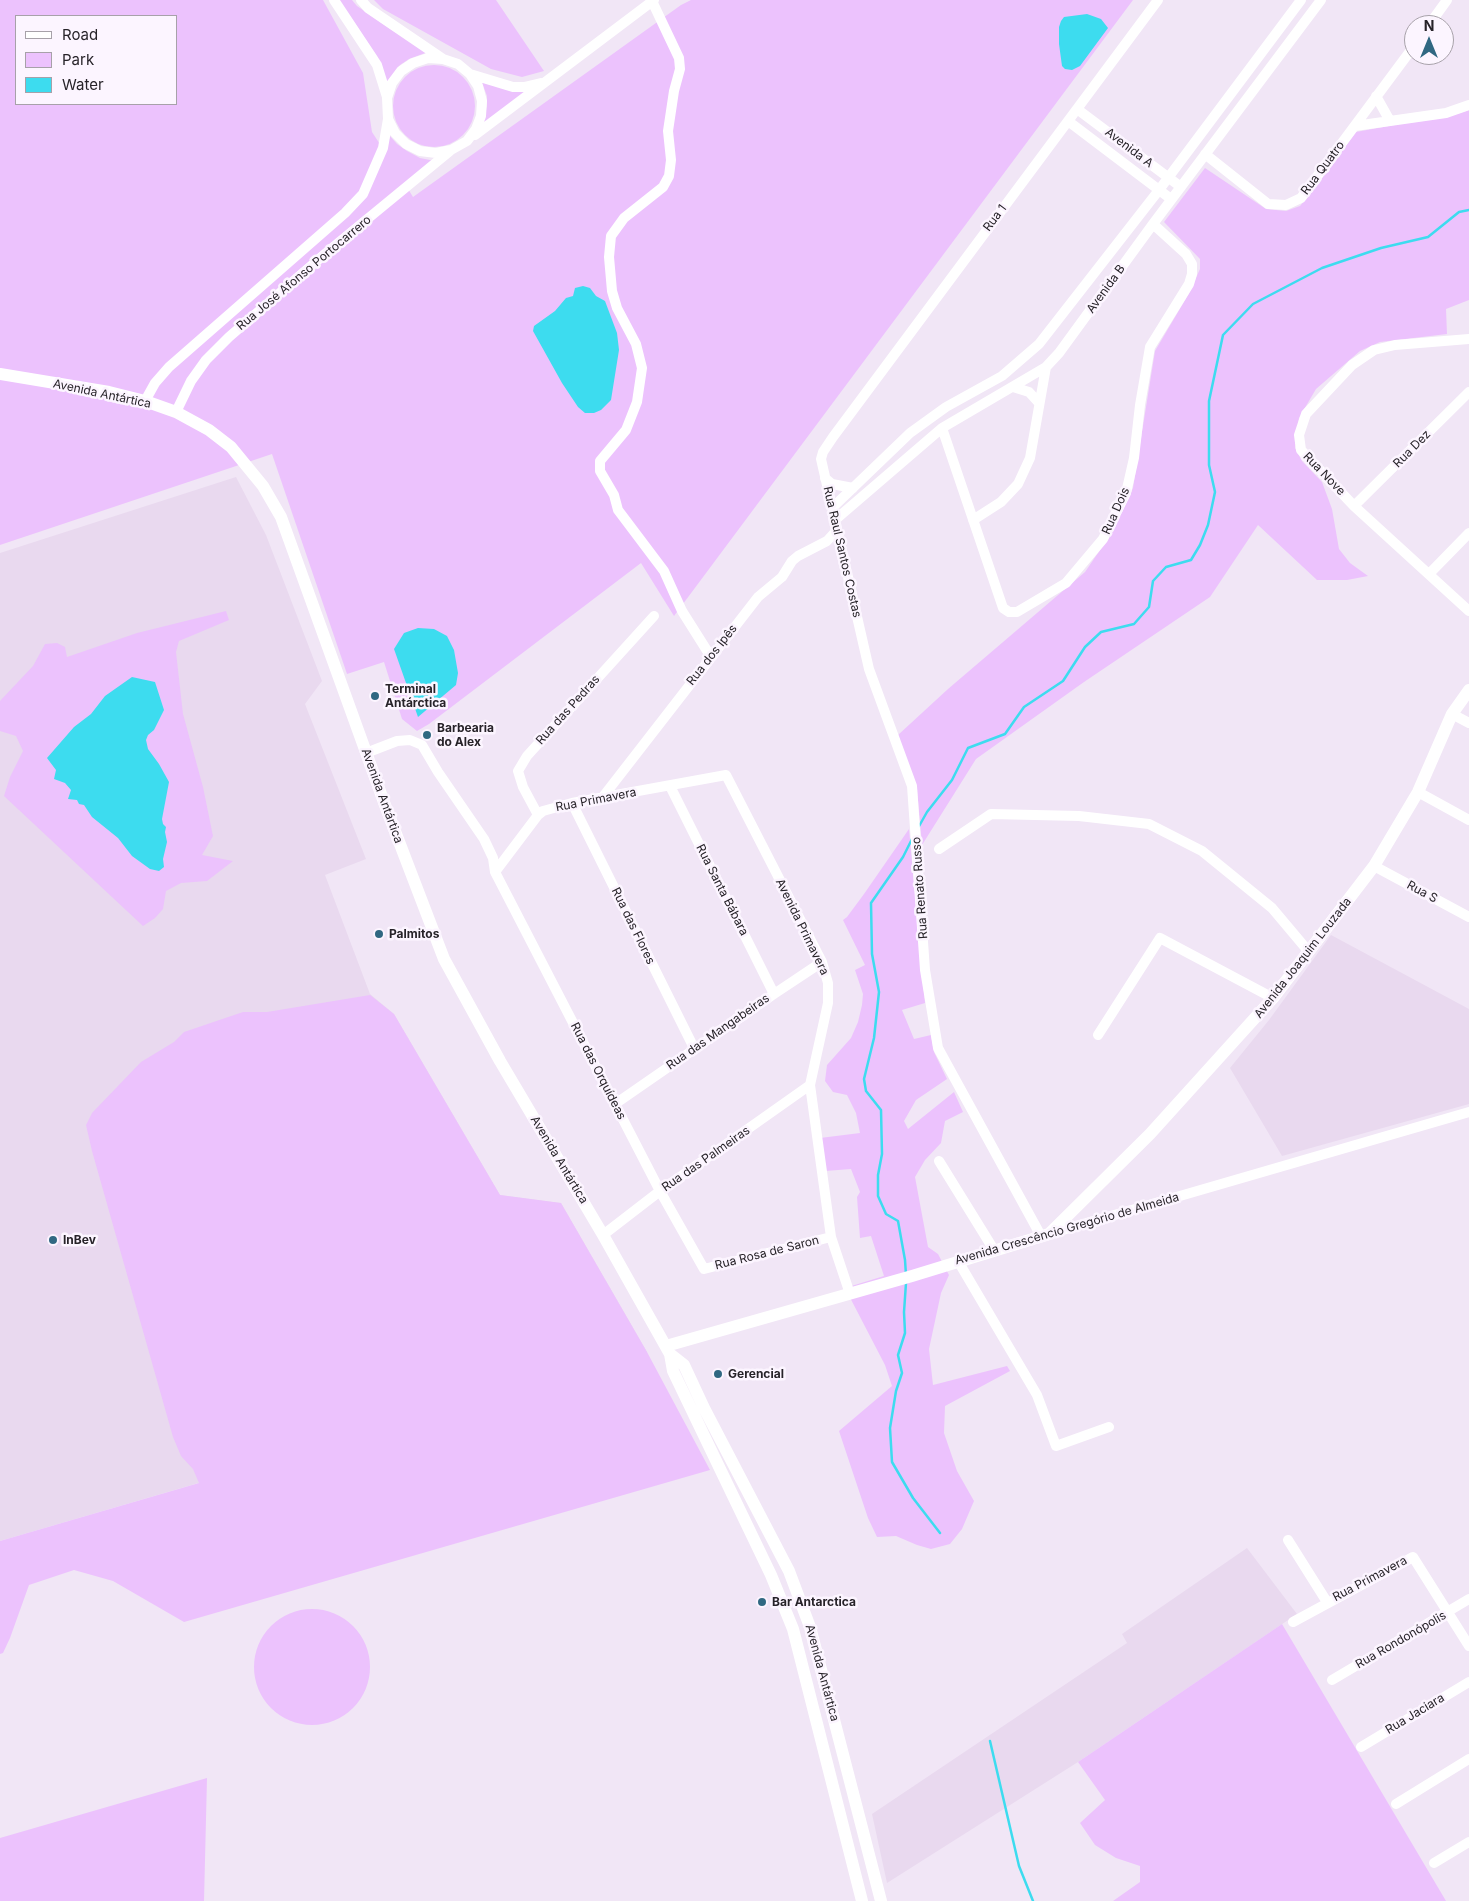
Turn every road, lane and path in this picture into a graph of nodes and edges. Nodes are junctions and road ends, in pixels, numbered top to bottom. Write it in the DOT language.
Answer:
graph roads {
  1 [pos="334,0"];
  2 [pos="361,0"];
  3 [pos="1158,0"];
  4 [pos="1301,0"];
  5 [pos="1321,0"];
  6 [pos="1448,0"];
  7 [pos="653,1"];
  8 [pos="1437,15"];
  9 [pos="443,59"];
  10 [pos="1404,59"];
  11 [pos="470,74"];
  12 [pos="545,82"];
  13 [pos="1376,96"];
  14 [pos="387,98"];
  15 [pos="1469,105"];
  16 [pos="1077,109"];
  17 [pos="388,119"];
  18 [pos="1068,121"];
  19 [pos="1390,122"];
  20 [pos="1355,126"];
  21 [pos="467,141"];
  22 [pos="451,150"];
  23 [pos="1205,154"];
  24 [pos="1168,178"];
  25 [pos="1180,187"];
  26 [pos="1159,190"];
  27 [pos="1171,199"];
  28 [pos="1153,224"];
  29 [pos="1469,339"];
  30 [pos="1046,367"];
  31 [pos="0,374"];
  32 [pos="1013,387"];
  33 [pos="1469,392"];
  34 [pos="145,401"];
  35 [pos="1039,403"];
  36 [pos="176,412"];
  37 [pos="942,428"];
  38 [pos="833,437"];
  39 [pos="825,478"];
  40 [pos="853,488"];
  41 [pos="1354,506"];
  42 [pos="832,508"];
  43 [pos="973,520"];
  44 [pos="836,525"];
  45 [pos="1469,533"];
  46 [pos="1429,574"];
  47 [pos="1469,611"];
  48 [pos="654,616"];
  49 [pos="711,657"];
  50 [pos="869,670"];
  51 [pos="1469,690"];
  52 [pos="1452,714"];
  53 [pos="1469,722"];
  54 [pos="366,753"];
  55 [pos="726,775"];
  56 [pos="670,786"];
  57 [pos="1418,792"];
  58 [pos="602,798"];
  59 [pos="572,803"];
  60 [pos="538,815"];
  61 [pos="1469,820"];
  62 [pos="939,849"];
  63 [pos="1374,866"];
  64 [pos="496,872"];
  65 [pos="1469,917"];
  66 [pos="1309,952"];
  67 [pos="822,962"];
  68 [pos="774,994"];
  69 [pos="1274,998"];
  70 [pos="1098,1036"];
  71 [pos="694,1048"];
  72 [pos="810,1085"];
  73 [pos="615,1104"];
  74 [pos="1469,1112"];
  75 [pos="939,1161"];
  76 [pos="660,1191"];
  77 [pos="603,1234"];
  78 [pos="1045,1235"];
  79 [pos="831,1237"];
  80 [pos="994,1250"];
  81 [pos="958,1261"];
  82 [pos="704,1269"];
  83 [pos="850,1294"];
  84 [pos="668,1350"];
  85 [pos="1109,1427"];
  86 [pos="1288,1540"];
  87 [pos="771,1575"];
  88 [pos="1469,1599"];
  89 [pos="1327,1602"];
  90 [pos="1448,1612"];
  91 [pos="808,1621"];
  92 [pos="1293,1622"];
  93 [pos="1469,1646"];
  94 [pos="1332,1680"];
  95 [pos="1469,1682"];
  96 [pos="1361,1747"];
  97 [pos="1469,1759"];
  98 [pos="1396,1804"];
  99 [pos="1469,1842"];
  100 [pos="1434,1863"];
  101 [pos="862,1901"];
  102 [pos="881,1901"];
  1 -- 14 [label="street, Rua José Afonso Portocarrero"];
  2 -- 9 [label="street"];
  3 -- 16 [label="street, Rua 1"];
  4 -- 24 [label="street, Avenida B"];
  5 -- 23 [label="street, Avenida B"];
  6 -- 8 [label="street"];
  7 -- 12 [label="street"];
  7 -- 49 [label="street"];
  9 -- 11 [label="street"];
  9 -- 14 [label="street, Rua José Afonso Portocarrero"];
  10 -- 13 [label="street, Rua Quatro"];
  11 -- 12 [label="street"];
  11 -- 21 [label="street, Rua José Afonso Portocarrero"];
  12 -- 21 [label="street"];
  13 -- 19 [label="street"];
  13 -- 20 [label="street, Rua Quatro"];
  14 -- 17 [label="street, Rua José Afonso Portocarrero"];
  15 -- 19 [label="street"];
  16 -- 18 [label="street, Rua 1"];
  16 -- 24 [label="street, Avenida A"];
  17 -- 22 [label="street, Rua José Afonso Portocarrero"];
  17 -- 34 [label="street, Rua José Afonso Portocarrero"];
  18 -- 26 [label="street, Avenida A"];
  18 -- 38 [label="street, Rua 1"];
  19 -- 20 [label="street"];
  20 -- 23 [label="street, Rua Quatro"];
  21 -- 22 [label="street, Rua José Afonso Portocarrero"];
  22 -- 36 [label="street, Rua José Afonso Portocarrero"];
  23 -- 25 [label="street, Avenida B"];
  24 -- 25 [label="street, Avenida A"];
  24 -- 26 [label="street, Avenida B"];
  25 -- 27 [label="street, Avenida B"];
  26 -- 27 [label="street, Avenida A"];
  26 -- 40 [label="street, Avenida B"];
  27 -- 28 [label="street, Avenida B"];
  28 -- 30 [label="street, Avenida B"];
  28 -- 43 [label="street, Rua Dois"];
  29 -- 41 [label="street, Rua Nove"];
  30 -- 32 [label="street, Avenida B"];
  30 -- 35 [label="street"];
  31 -- 34 [label="main road, Avenida Antártica"];
  32 -- 35 [label="street"];
  32 -- 37 [label="street, Avenida B"];
  33 -- 41 [label="street, Rua Dez"];
  34 -- 36 [label="main road, Avenida Antártica"];
  35 -- 43 [label="street"];
  36 -- 54 [label="main road, Avenida Antártica"];
  37 -- 43 [label="street, Rua Dois"];
  37 -- 44 [label="street, Avenida B"];
  38 -- 39 [label="street, Rua Raul Santos Costas"];
  39 -- 40 [label="street"];
  39 -- 42 [label="street, Rua Raul Santos Costas"];
  40 -- 42 [label="street, Avenida B"];
  41 -- 46 [label="street, Rua Nove"];
  42 -- 44 [label="street, Rua Raul Santos Costas"];
  44 -- 49 [label="street, Rua dos Ipês"];
  44 -- 50 [label="street, Rua Raul Santos Costas"];
  45 -- 46 [label="street"];
  46 -- 47 [label="street, Rua Nove"];
  48 -- 60 [label="street, Rua das Pedras"];
  49 -- 58 [label="street, Rua dos Ipês"];
  50 -- 78 [label="street, Rua Renato Russo"];
  51 -- 52 [label="main road, Avenida Joaquim Louzada"];
  52 -- 53 [label="street"];
  52 -- 57 [label="main road, Avenida Joaquim Louzada"];
  54 -- 64 [label="street, Rua das Orquídeas"];
  54 -- 77 [label="main road, Avenida Antártica"];
  55 -- 56 [label="street, Rua Primavera"];
  55 -- 67 [label="street, Avenida Primavera"];
  56 -- 58 [label="street, Rua Primavera"];
  56 -- 68 [label="street, Rua Santa Bábara"];
  57 -- 61 [label="street"];
  57 -- 63 [label="main road, Avenida Joaquim Louzada"];
  58 -- 59 [label="street, Rua Primavera"];
  59 -- 60 [label="street, Rua Primavera"];
  59 -- 71 [label="street, Rua das Flores"];
  60 -- 64 [label="street, Rua Primavera"];
  62 -- 66 [label="street"];
  63 -- 65 [label="street, Rua S"];
  63 -- 66 [label="main road, Avenida Joaquim Louzada"];
  64 -- 73 [label="street, Rua das Orquídeas"];
  66 -- 69 [label="main road, Avenida Joaquim Louzada"];
  67 -- 68 [label="street, Rua das Mangabeiras"];
  67 -- 72 [label="street, Avenida Primavera"];
  68 -- 71 [label="street, Rua das Mangabeiras"];
  69 -- 70 [label="street"];
  69 -- 78 [label="main road, Avenida Joaquim Louzada"];
  71 -- 73 [label="street, Rua das Mangabeiras"];
  72 -- 76 [label="street, Rua das Palmeiras"];
  72 -- 79 [label="street, Avenida Primavera"];
  73 -- 76 [label="street, Rua das Orquídeas"];
  74 -- 78 [label="street, Avenida Crescêncio Gregório de Almeida"];
  75 -- 80 [label="street"];
  76 -- 77 [label="street, Rua das Palmeiras"];
  76 -- 82 [label="street, Rua das Orquídeas"];
  77 -- 84 [label="main road, Avenida Antártica"];
  78 -- 80 [label="main road, Avenida Crescêncio Gregório de Almeida"];
  79 -- 82 [label="street, Rua Rosa de Saron"];
  79 -- 83 [label="street, Avenida Primavera"];
  80 -- 81 [label="main road, Avenida Crescêncio Gregório de Almeida"];
  81 -- 83 [label="main road, Avenida Crescêncio Gregório de Almeida"];
  81 -- 85 [label="street"];
  83 -- 84 [label="main road, Avenida Crescêncio Gregório de Almeida"];
  84 -- 87 [label="main road, Avenida Antártica"];
  84 -- 91 [label="main road, Avenida Antártica"];
  86 -- 89 [label="street, Rua Primavera"];
  87 -- 91 [label="main road"];
  87 -- 101 [label="main road, Avenida Antártica"];
  88 -- 90 [label="street, Rua Rondonópolis"];
  89 -- 90 [label="street, Rua Primavera"];
  89 -- 92 [label="street, Rua Primavera"];
  90 -- 93 [label="street"];
  90 -- 94 [label="street, Rua Rondonópolis"];
  91 -- 102 [label="main road, Avenida Antártica"];
  95 -- 96 [label="street, Rua Jaciara"];
  97 -- 98 [label="street"];
  99 -- 100 [label="street"];
}
